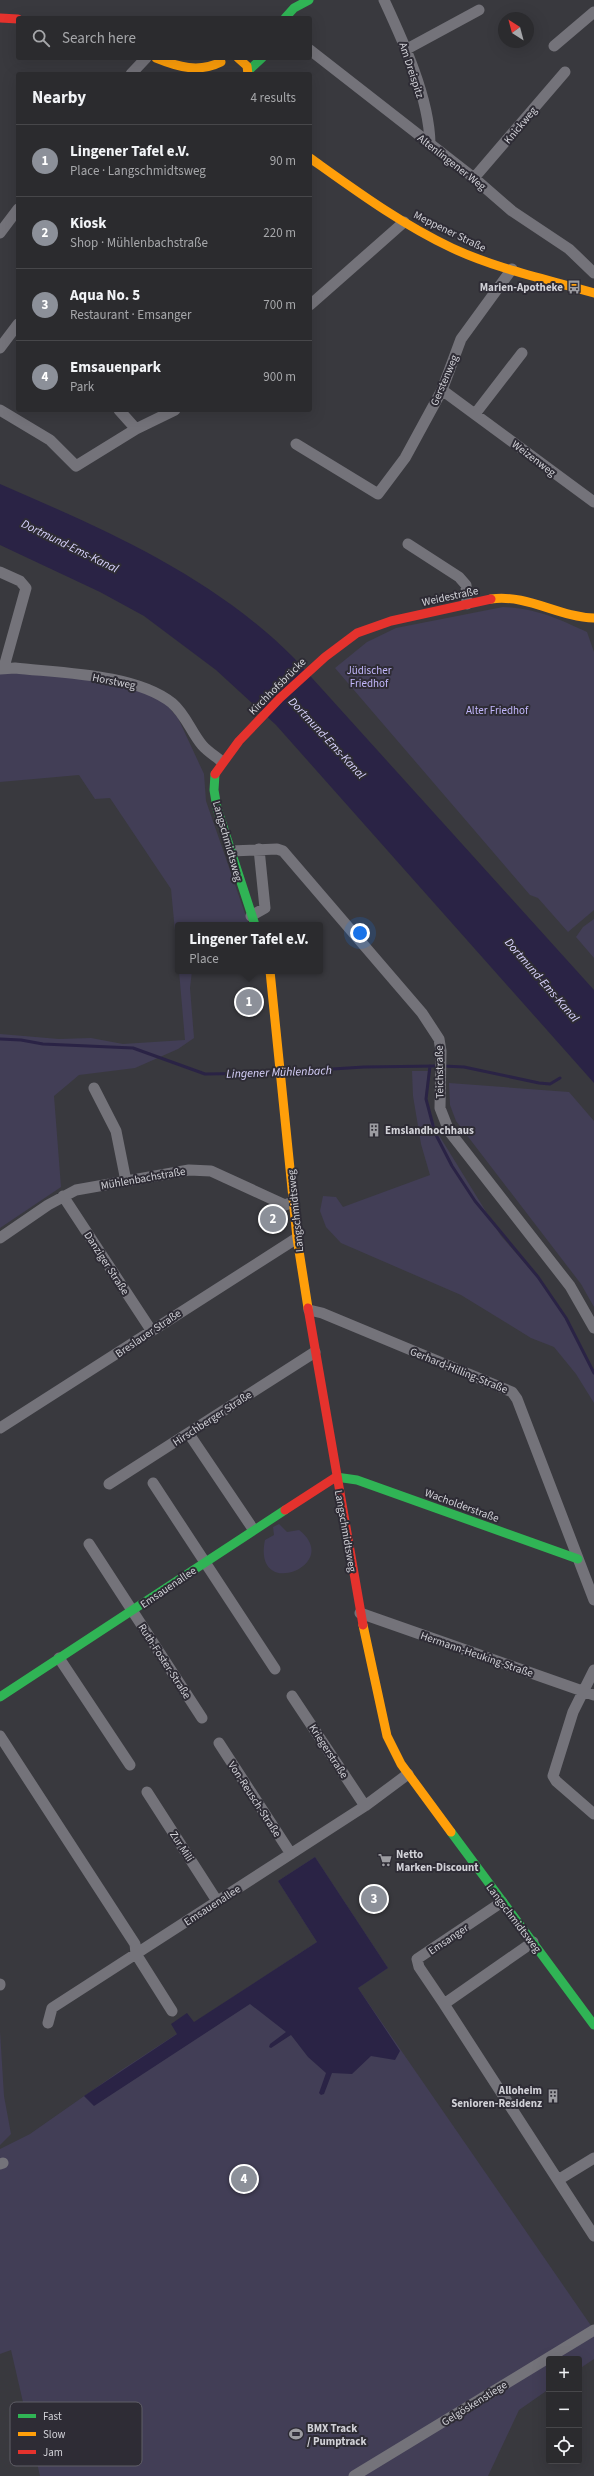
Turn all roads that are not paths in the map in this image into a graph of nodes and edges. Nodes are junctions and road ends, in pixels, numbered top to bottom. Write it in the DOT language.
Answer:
graph roads {
  1 [pos="310,0"];
  2 [pos="384,0"];
  3 [pos="479,10"];
  4 [pos="594,12"];
  5 [pos="304,14"];
  6 [pos="287,16"];
  7 [pos="0,18"];
  8 [pos="16,19"];
  9 [pos="554,46"];
  10 [pos="407,49"];
  11 [pos="312,52"];
  12 [pos="144,60"];
  13 [pos="160,60"];
  14 [pos="163,60"];
  15 [pos="224,60"];
  16 [pos="241,60"];
  17 [pos="260,60"];
  18 [pos="133,72"];
  19 [pos="178,72"];
  20 [pos="217,72"];
  21 [pos="248,72"];
  22 [pos="565,72"];
  23 [pos="430,143"];
  24 [pos="312,159"];
  25 [pos="474,178"];
  26 [pos="16,212"];
  27 [pos="404,222"];
  28 [pos="0,233"];
  29 [pos="512,269"];
  30 [pos="594,272"];
  31 [pos="594,293"];
  32 [pos="312,303"];
  33 [pos="16,327"];
  34 [pos="0,348"];
  35 [pos="522,352"];
  36 [pos="442,390"];
  37 [pos="0,410"];
  38 [pos="121,412"];
  39 [pos="171,412"];
  40 [pos="475,414"];
  41 [pos="136,429"];
  42 [pos="296,444"];
  43 [pos="594,502"];
  44 [pos="408,544"];
  45 [pos="0,572"];
  46 [pos="467,604"];
  47 [pos="594,618"];
  48 [pos="319,661"];
  49 [pos="2,668"];
  50 [pos="251,728"];
  51 [pos="222,761"];
  52 [pos="259,849"];
  53 [pos="231,852"];
  54 [pos="253,921"];
  55 [pos="270,974"];
  56 [pos="94,1088"];
  57 [pos="126,1181"];
  58 [pos="63,1196"];
  59 [pos="293,1202"];
  60 [pos="0,1238"];
  61 [pos="297,1238"];
  62 [pos="309,1310"];
  63 [pos="594,1328"];
  64 [pos="151,1330"];
  65 [pos="315,1352"];
  66 [pos="0,1428"];
  67 [pos="188,1434"];
  68 [pos="336,1477"];
  69 [pos="153,1483"];
  70 [pos="110,1484"];
  71 [pos="253,1529"];
  72 [pos="90,1544"];
  73 [pos="578,1559"];
  74 [pos="205,1562"];
  75 [pos="594,1600"];
  76 [pos="133,1611"];
  77 [pos="360,1613"];
  78 [pos="59,1658"];
  79 [pos="275,1669"];
  80 [pos="594,1670"];
  81 [pos="582,1691"];
  82 [pos="594,1695"];
  83 [pos="292,1696"];
  84 [pos="0,1697"];
  85 [pos="202,1718"];
  86 [pos="0,1736"];
  87 [pos="219,1743"];
  88 [pos="130,1765"];
  89 [pos="408,1774"];
  90 [pos="147,1792"];
  91 [pos="365,1806"];
  92 [pos="594,1814"];
  93 [pos="291,1854"];
  94 [pos="217,1901"];
  95 [pos="502,1902"];
  96 [pos="532,1942"];
  97 [pos="136,1954"];
  98 [pos="444,2004"];
  99 [pos="172,2011"];
  100 [pos="48,2023"];
  101 [pos="594,2025"];
  102 [pos="594,2158"];
  103 [pos="558,2180"];
  104 [pos="594,2236"];
  105 [pos="594,2330"];
  106 [pos="354,2476"];
  1 -- 5 [label="street"];
  1 -- 6 [label="street"];
  2 -- 10 [label="street, Am Dreispitz"];
  3 -- 10 [label="street"];
  4 -- 9 [label="street"];
  7 -- 8 [label="street"];
  10 -- 23 [label="street, Am Dreispitz"];
  11 -- 23 [label="street, Altenlingener Weg"];
  12 -- 18 [label="street"];
  13 -- 19 [label="street"];
  14 -- 15 [label="street"];
  15 -- 20 [label="street"];
  16 -- 21 [label="street"];
  17 -- 21 [label="street"];
  22 -- 25 [label="street, Knickweg"];
  23 -- 25 [label="street, Altenlingener Weg"];
  24 -- 27 [label="street, Meppener Straße"];
  25 -- 30 [label="street, Altenlingener Weg"];
  26 -- 28 [label="street"];
  27 -- 29 [label="street, Meppener Straße"];
  27 -- 32 [label="street"];
  29 -- 31 [label="street, Meppener Straße"];
  29 -- 36 [label="street, Gerstenweg"];
  33 -- 34 [label="street"];
  35 -- 40 [label="street"];
  36 -- 40 [label="street, Weizenweg"];
  36 -- 42 [label="street, Gerstenweg"];
  37 -- 41 [label="street"];
  38 -- 41 [label="street"];
  39 -- 41 [label="street"];
  40 -- 43 [label="street, Weizenweg"];
  44 -- 46 [label="street"];
  45 -- 49 [label="street"];
  46 -- 47 [label="street, Weidestraße"];
  46 -- 48 [label="street, Weidestraße"];
  48 -- 50 [label="street, Kirchhofsbrücke"];
  49 -- 51 [label="street, Horstweg"];
  50 -- 51 [label="street, Langschmidtsweg"];
  51 -- 53 [label="street, Langschmidtsweg"];
  52 -- 53 [label="street, Teichstraße"];
  52 -- 54 [label="street, Langschmidtsweg"];
  52 -- 63 [label="street, Teichstraße"];
  53 -- 54 [label="street, Langschmidtsweg"];
  55 -- 59 [label="street, Langschmidtsweg"];
  56 -- 57 [label="street"];
  57 -- 58 [label="street, Mühlenbachstraße"];
  57 -- 59 [label="street, Mühlenbachstraße"];
  58 -- 60 [label="street, Mühlenbachstraße"];
  58 -- 64 [label="street, Danziger Straße"];
  59 -- 61 [label="street, Langschmidtsweg"];
  61 -- 62 [label="street, Langschmidtsweg"];
  61 -- 64 [label="street, Breslauer Straße"];
  62 -- 65 [label="street, Langschmidtsweg"];
  62 -- 73 [label="street, Gerhard-Hilling-Straße"];
  64 -- 66 [label="street, Breslauer Straße"];
  65 -- 67 [label="street, Hirschberger Straße"];
  65 -- 68 [label="street, Langschmidtsweg"];
  67 -- 70 [label="street, Hirschberger Straße"];
  67 -- 71 [label="street"];
  68 -- 71 [label="street, Emsauenallee"];
  68 -- 73 [label="street, Wacholderstraße"];
  68 -- 77 [label="street, Langschmidtsweg"];
  69 -- 74 [label="street"];
  71 -- 74 [label="street, Emsauenallee"];
  72 -- 76 [label="street, Ruth-Foster-Straße"];
  73 -- 75 [label="street, Gerhard-Hilling-Straße"];
  74 -- 76 [label="street, Emsauenallee"];
  74 -- 79 [label="street"];
  76 -- 78 [label="street, Emsauenallee"];
  76 -- 85 [label="street, Ruth-Foster-Straße"];
  77 -- 81 [label="street, Hermann-Heuking-Straße"];
  77 -- 89 [label="street, Langschmidtsweg"];
  78 -- 84 [label="street, Emsauenallee"];
  78 -- 88 [label="street"];
  80 -- 81 [label="street"];
  81 -- 82 [label="street, Hermann-Heuking-Straße"];
  81 -- 92 [label="street"];
  83 -- 91 [label="street, Kriegerstraße"];
  86 -- 97 [label="street"];
  87 -- 93 [label="street, Von-Reusch-Straße"];
  89 -- 91 [label="street, Emsauenallee"];
  89 -- 95 [label="street, Langschmidtsweg"];
  90 -- 94 [label="street, Zur Mili"];
  91 -- 93 [label="street, Emsauenallee"];
  93 -- 94 [label="street, Emsauenallee"];
  94 -- 97 [label="street, Emsauenallee"];
  95 -- 96 [label="street, Langschmidtsweg"];
  95 -- 98 [label="street, Emsanger"];
  96 -- 98 [label="street"];
  96 -- 101 [label="street, Langschmidtsweg"];
  97 -- 99 [label="street"];
  97 -- 100 [label="street, Emsauenallee"];
  98 -- 103 [label="street"];
  102 -- 103 [label="street"];
  103 -- 104 [label="street"];
  105 -- 106 [label="street, Gelgöskenstiege"];
}
